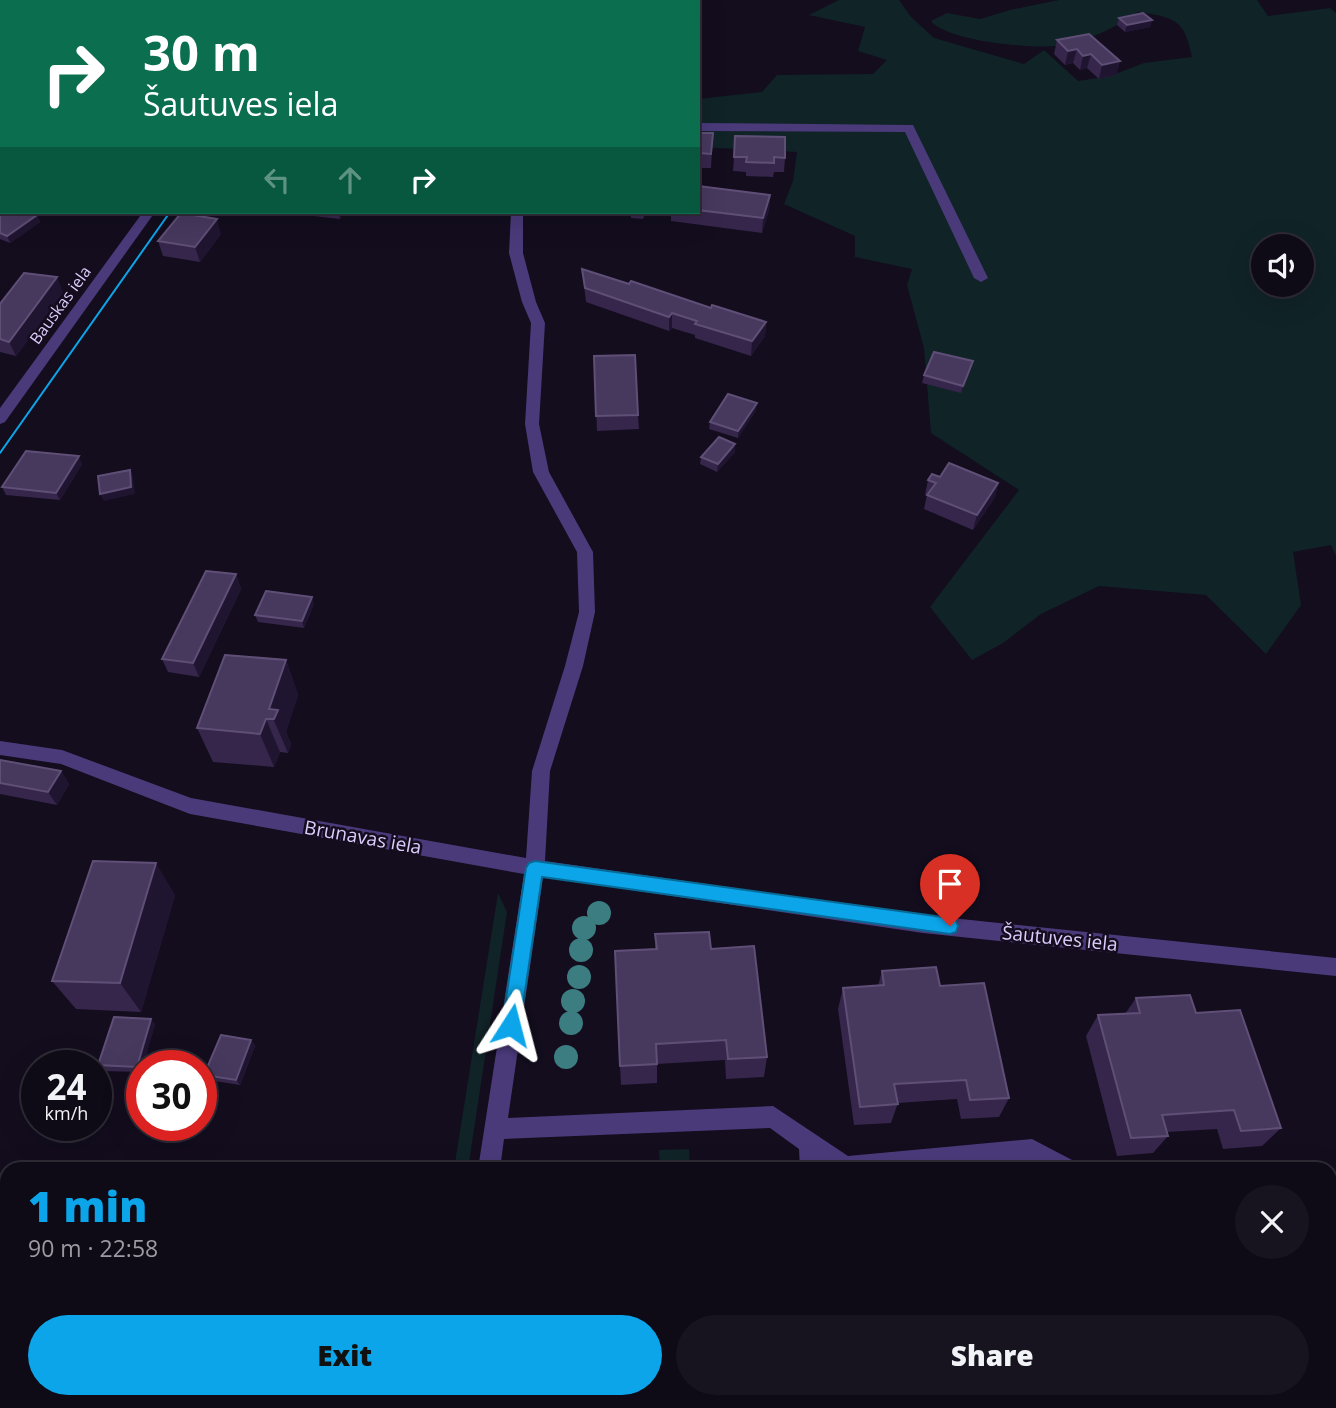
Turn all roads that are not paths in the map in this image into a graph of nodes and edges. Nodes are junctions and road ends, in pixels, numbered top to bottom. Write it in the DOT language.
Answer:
graph roads {
  1 [pos="700,127"];
  2 [pos="148,214"];
  3 [pos="517,214"];
  4 [pos="982,278"];
  5 [pos="0,419"];
  6 [pos="0,748"];
  7 [pos="535,868"];
  8 [pos="1336,967"];
  9 [pos="495,1129"];
  10 [pos="809,1143"];
  11 [pos="490,1162"];
  12 [pos="810,1162"];
  13 [pos="838,1162"];
  14 [pos="901,1162"];
  15 [pos="1053,1162"];
  1 -- 4 [label="street"];
  2 -- 5 [label="street, Bauskas iela"];
  3 -- 7 [label="street"];
  6 -- 7 [label="street, Brunavas iela"];
  7 -- 8 [label="street, Šautuves iela"];
  7 -- 9 [label="street"];
  9 -- 10 [label="street"];
  9 -- 11 [label="street"];
  10 -- 12 [label="street"];
  10 -- 13 [label="street"];
  14 -- 15 [label="street"];
}
